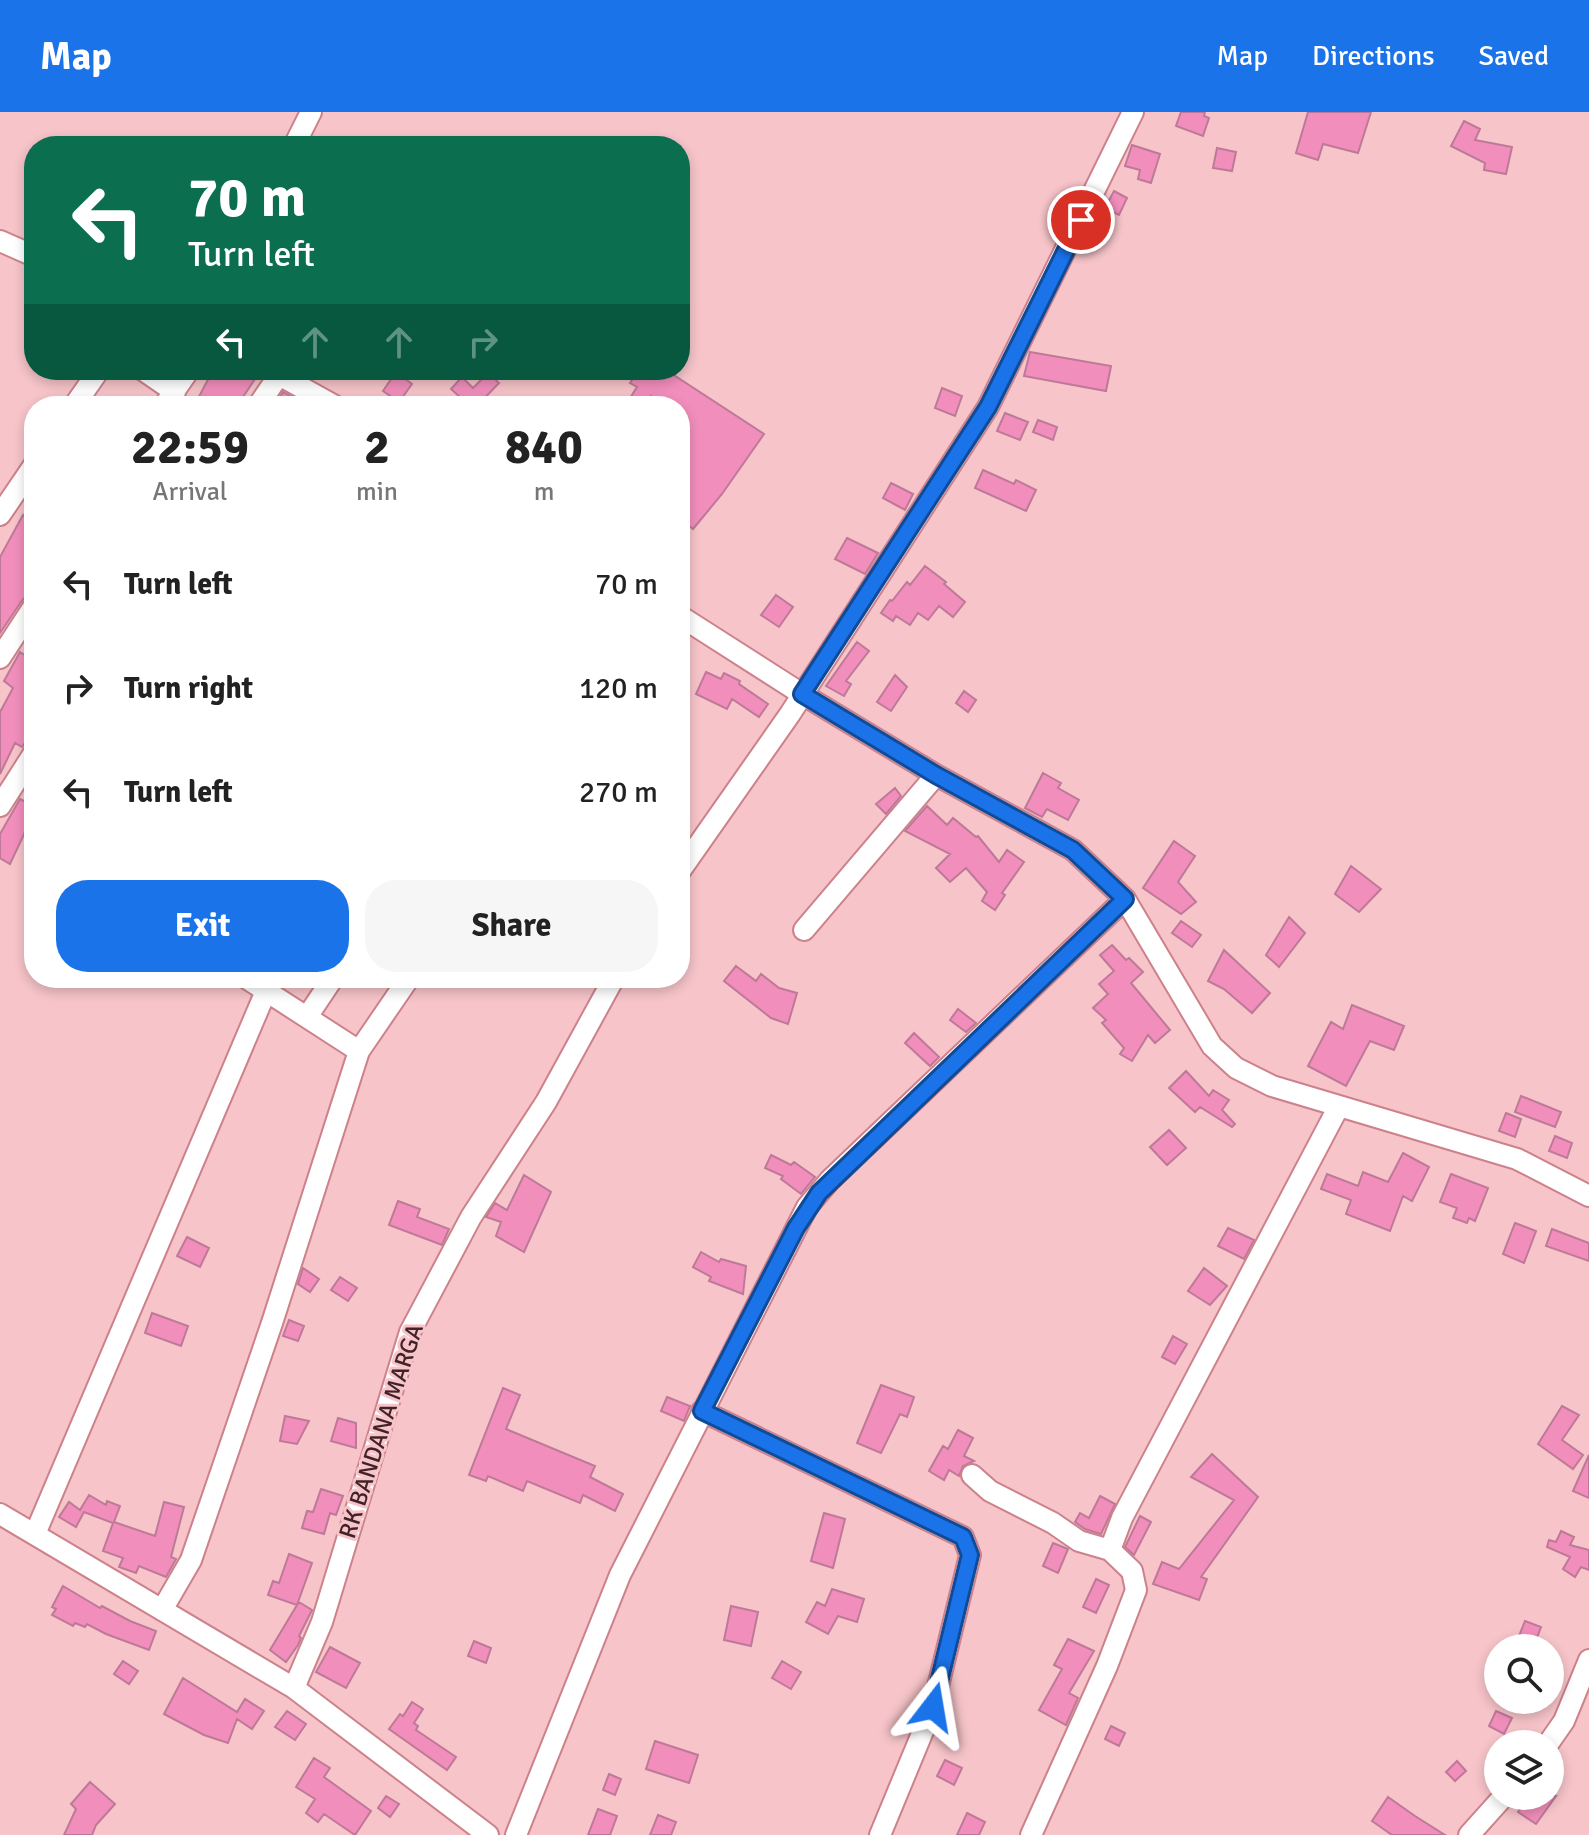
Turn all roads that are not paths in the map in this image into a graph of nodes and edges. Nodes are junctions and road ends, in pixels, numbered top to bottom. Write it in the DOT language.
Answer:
graph roads {
  1 [pos="311,112"];
  2 [pos="1133,112"];
  3 [pos="299,136"];
  4 [pos="0,241"];
  5 [pos="24,252"];
  6 [pos="152,380"];
  7 [pos="289,380"];
  8 [pos="167,396"];
  9 [pos="317,396"];
  10 [pos="24,480"];
  11 [pos="0,515"];
  12 [pos="24,621"];
  13 [pos="690,622"];
  14 [pos="0,658"];
  15 [pos="802,694"];
  16 [pos="24,769"];
  17 [pos="936,775"];
  18 [pos="0,806"];
  19 [pos="690,856"];
  20 [pos="1125,899"];
  21 [pos="804,930"];
  22 [pos="261,988"];
  23 [pos="326,988"];
  24 [pos="402,988"];
  25 [pos="609,988"];
  26 [pos="266,991"];
  27 [pos="307,1017"];
  28 [pos="359,1051"];
  29 [pos="1339,1106"];
  30 [pos="1589,1196"];
  31 [pos="702,1411"];
  32 [pos="972,1475"];
  33 [pos="0,1514"];
  34 [pos="35,1534"];
  35 [pos="1110,1550"];
  36 [pos="162,1610"];
  37 [pos="1589,1660"];
  38 [pos="294,1688"];
  39 [pos="1558,1730"];
  40 [pos="1491,1810"];
  41 [pos="488,1835"];
  42 [pos="516,1835"];
  43 [pos="880,1835"];
  44 [pos="1031,1835"];
  45 [pos="1469,1835"];
  1 -- 3 [label="street"];
  2 -- 15 [label="street"];
  4 -- 5 [label="street"];
  6 -- 8 [label="street"];
  7 -- 9 [label="street"];
  10 -- 11 [label="street"];
  12 -- 14 [label="street"];
  13 -- 15 [label="street"];
  15 -- 17 [label="street"];
  15 -- 19 [label="street"];
  16 -- 18 [label="street"];
  17 -- 20 [label="street"];
  17 -- 21 [label="street"];
  20 -- 29 [label="street"];
  20 -- 31 [label="street"];
  22 -- 26 [label="street"];
  23 -- 27 [label="street"];
  24 -- 28 [label="street"];
  25 -- 38 [label="street, RK BANDANA MARGA"];
  26 -- 27 [label="street"];
  26 -- 34 [label="street"];
  27 -- 28 [label="street"];
  28 -- 36 [label="street"];
  29 -- 30 [label="street"];
  29 -- 35 [label="street"];
  31 -- 42 [label="street"];
  31 -- 43 [label="street"];
  32 -- 35 [label="street"];
  33 -- 34 [label="street"];
  34 -- 36 [label="street"];
  35 -- 44 [label="street"];
  36 -- 38 [label="street"];
  37 -- 39 [label="street"];
  38 -- 41 [label="street"];
  40 -- 45 [label="street"];
}
